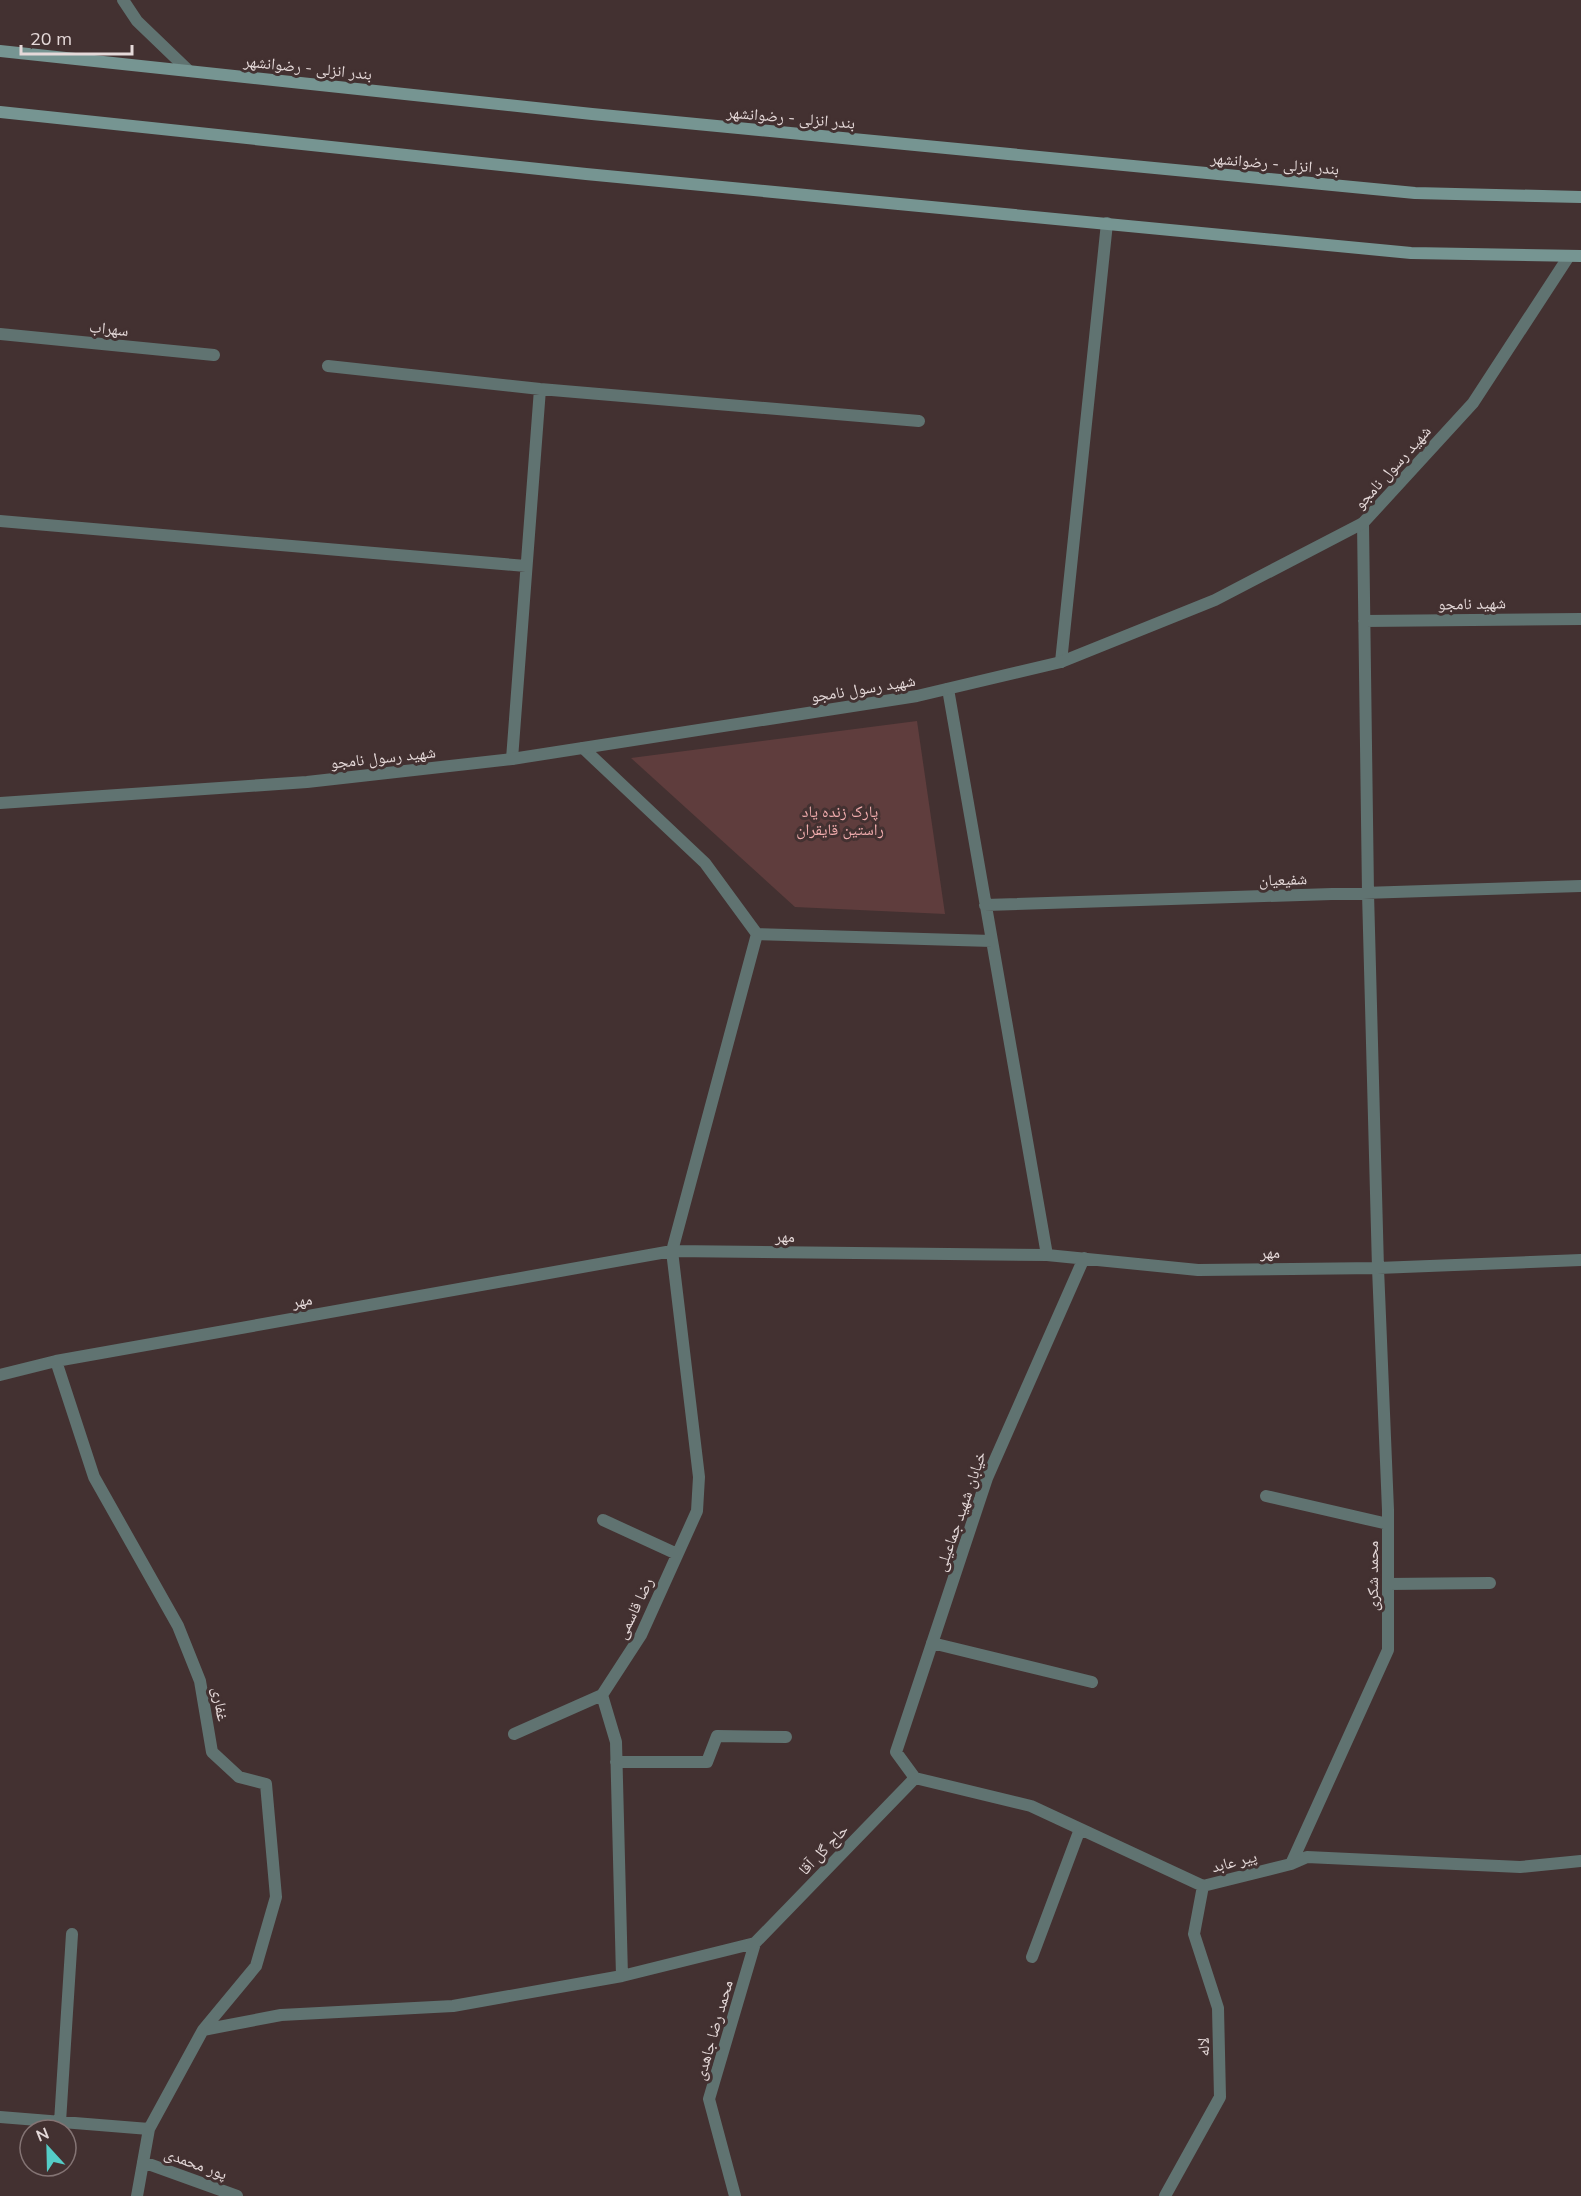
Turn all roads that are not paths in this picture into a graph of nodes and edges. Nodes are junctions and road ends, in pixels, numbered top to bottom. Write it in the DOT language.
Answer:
graph roads {
  1 [pos="123,0"];
  2 [pos="0,51"];
  3 [pos="189,71"];
  4 [pos="0,112"];
  5 [pos="1581,197"];
  6 [pos="1107,224"];
  7 [pos="1575,256"];
  8 [pos="0,334"];
  9 [pos="214,356"];
  10 [pos="328,366"];
  11 [pos="540,389"];
  12 [pos="919,421"];
  13 [pos="0,521"];
  14 [pos="1363,523"];
  15 [pos="526,566"];
  16 [pos="1581,619"];
  17 [pos="1364,621"];
  18 [pos="1060,662"];
  19 [pos="948,689"];
  20 [pos="583,748"];
  21 [pos="512,759"];
  22 [pos="0,803"];
  23 [pos="1581,886"];
  24 [pos="1368,893"];
  25 [pos="986,905"];
  26 [pos="757,934"];
  27 [pos="992,941"];
  28 [pos="672,1251"];
  29 [pos="1047,1255"];
  30 [pos="1084,1258"];
  31 [pos="1581,1260"];
  32 [pos="1378,1268"];
  33 [pos="56,1361"];
  34 [pos="0,1376"];
  35 [pos="1266,1496"];
  36 [pos="603,1520"];
  37 [pos="1388,1524"];
  38 [pos="677,1554"];
  39 [pos="1490,1583"];
  40 [pos="1388,1584"];
  41 [pos="932,1643"];
  42 [pos="1092,1682"];
  43 [pos="602,1695"];
  44 [pos="514,1734"];
  45 [pos="786,1737"];
  46 [pos="616,1762"];
  47 [pos="915,1778"];
  48 [pos="1080,1829"];
  49 [pos="1581,1861"];
  50 [pos="1291,1864"];
  51 [pos="1203,1886"];
  52 [pos="72,1934"];
  53 [pos="755,1943"];
  54 [pos="1032,1957"];
  55 [pos="622,1976"];
  56 [pos="203,2030"];
  57 [pos="0,2117"];
  58 [pos="18,2118"];
  59 [pos="60,2118"];
  60 [pos="78,2123"];
  61 [pos="149,2128"];
  62 [pos="143,2162"];
  63 [pos="137,2196"];
  64 [pos="237,2196"];
  65 [pos="735,2196"];
  66 [pos="1165,2196"];
  1 -- 3 [label="street"];
  2 -- 3 [label="main road, بندر انزلی - رضوانشهر"];
  3 -- 5 [label="main road, بندر انزلی - رضوانشهر"];
  4 -- 6 [label="main road"];
  6 -- 7 [label="main road"];
  6 -- 18 [label="street"];
  7 -- 14 [label="street, شهید رسول نامجو"];
  8 -- 9 [label="street, سهراب"];
  10 -- 11 [label="street"];
  11 -- 12 [label="street"];
  11 -- 15 [label="street"];
  13 -- 15 [label="street"];
  14 -- 17 [label="street, محمد شکری"];
  14 -- 18 [label="street, شهید رسول نامجو"];
  15 -- 21 [label="street"];
  16 -- 17 [label="street, شهید نامجو"];
  17 -- 24 [label="street, محمد شکری"];
  18 -- 19 [label="street, شهید رسول نامجو"];
  19 -- 20 [label="street, شهید رسول نامجو"];
  19 -- 25 [label="street"];
  20 -- 21 [label="street, شهید رسول نامجو"];
  20 -- 26 [label="street"];
  21 -- 22 [label="street, شهید رسول نامجو"];
  23 -- 24 [label="street, شفیعیان"];
  24 -- 25 [label="street, شفیعیان"];
  24 -- 32 [label="street, محمد شکری"];
  25 -- 27 [label="street"];
  26 -- 27 [label="street"];
  26 -- 28 [label="street"];
  27 -- 29 [label="street"];
  28 -- 29 [label="street, مهر"];
  28 -- 33 [label="street, مهر"];
  28 -- 38 [label="street, رضا قاسمی"];
  29 -- 30 [label="street, مهر"];
  30 -- 32 [label="street, مهر"];
  30 -- 41 [label="street, خیابان شهید جماعیلی"];
  31 -- 32 [label="street, مهر"];
  32 -- 37 [label="street, محمد شکری"];
  33 -- 34 [label="street, مهر"];
  33 -- 56 [label="street, غفاری"];
  35 -- 37 [label="street"];
  36 -- 38 [label="street"];
  37 -- 40 [label="street, محمد شکری"];
  38 -- 43 [label="street, رضا قاسمی"];
  39 -- 40 [label="street"];
  40 -- 50 [label="street, محمد شکری"];
  41 -- 42 [label="street"];
  41 -- 47 [label="street, خیابان شهید جماعیلی"];
  43 -- 44 [label="street"];
  43 -- 46 [label="street"];
  45 -- 46 [label="street"];
  46 -- 55 [label="street"];
  47 -- 48 [label="street, پیر عابد"];
  47 -- 53 [label="street, حاج گل آقا"];
  48 -- 51 [label="street, پیر عابد"];
  48 -- 54 [label="street"];
  49 -- 50 [label="street, پیر عابد"];
  50 -- 51 [label="street, پیر عابد"];
  51 -- 66 [label="street, لاله"];
  52 -- 59 [label="street"];
  53 -- 55 [label="street"];
  53 -- 65 [label="street, محمد رضا جاهدی"];
  55 -- 56 [label="street"];
  56 -- 61 [label="street"];
  57 -- 58 [label="street"];
  60 -- 61 [label="street"];
  61 -- 62 [label="street"];
  62 -- 63 [label="street"];
  62 -- 64 [label="street, پور محمدی"];
}
